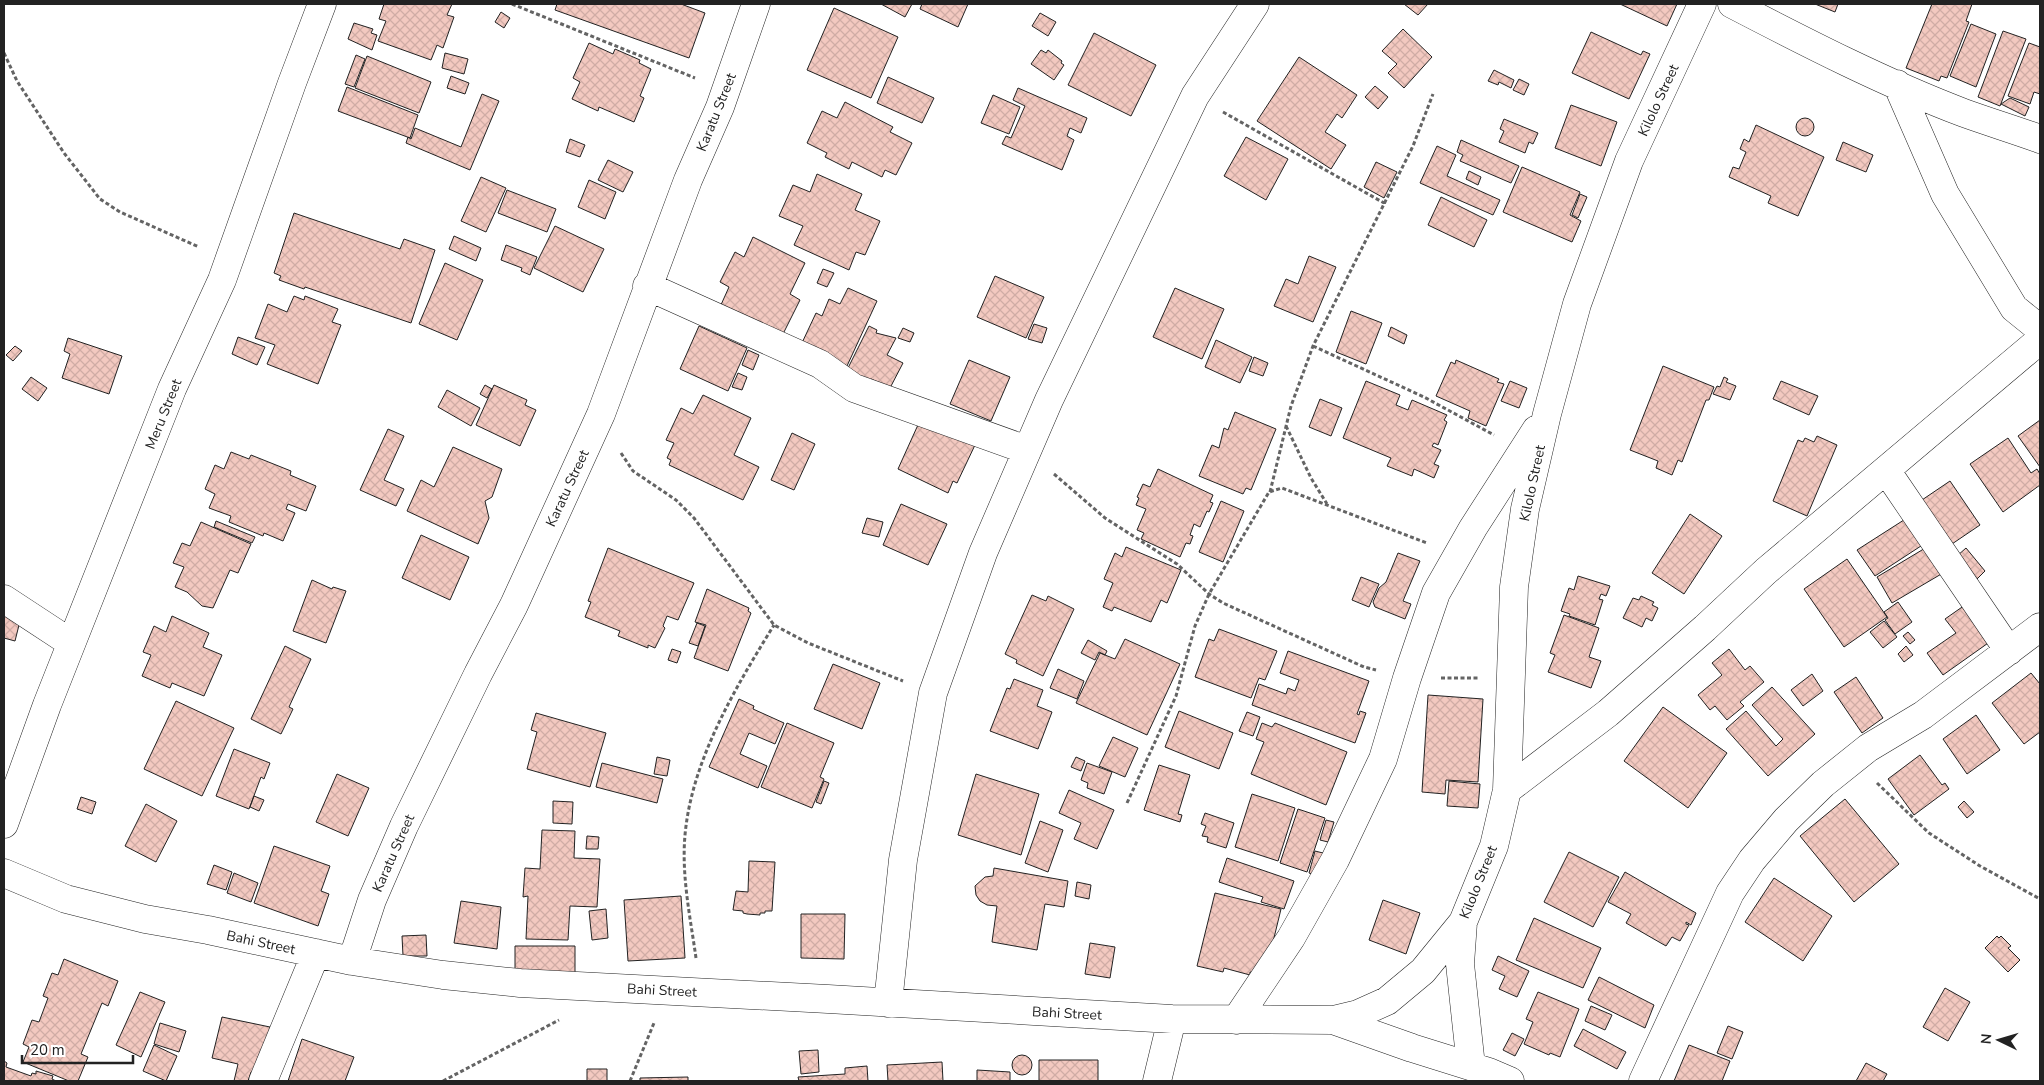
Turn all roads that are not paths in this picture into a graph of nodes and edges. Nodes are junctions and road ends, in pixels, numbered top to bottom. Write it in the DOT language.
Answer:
graph roads {
  1 [pos="322,4"];
  2 [pos="756,4"];
  3 [pos="1255,4"];
  4 [pos="1702,4"];
  5 [pos="1732,4"];
  6 [pos="1897,84"];
  7 [pos="2040,139"];
  8 [pos="647,286"];
  9 [pos="2040,329"];
  10 [pos="2040,340"];
  11 [pos="1547,414"];
  12 [pos="1027,450"];
  13 [pos="1886,470"];
  14 [pos="4,599"];
  15 [pos="2040,627"];
  16 [pos="71,642"];
  17 [pos="2009,651"];
  18 [pos="1507,790"];
  19 [pos="4,824"];
  20 [pos="4,873"];
  21 [pos="1464,922"];
  22 [pos="316,953"];
  23 [pos="352,961"];
  24 [pos="1423,971"];
  25 [pos="888,1003"];
  26 [pos="1172,1020"];
  27 [pos="1236,1020"];
  28 [pos="1333,1020"];
  29 [pos="1471,1066"];
  30 [pos="263,1081"];
  31 [pos="1157,1081"];
  32 [pos="1510,1081"];
  33 [pos="1643,1081"];
  1 -- 16 [label="street, Meru Street"];
  2 -- 8 [label="street, Karatu Street"];
  3 -- 12 [label="street"];
  4 -- 11 [label="street, Kilolo Street"];
  5 -- 6 [label="street"];
  6 -- 7 [label="street"];
  6 -- 9 [label="street"];
  8 -- 12 [label="street"];
  8 -- 23 [label="street, Karatu Street"];
  10 -- 13 [label="street"];
  11 -- 18 [label="street, Kilolo Street"];
  11 -- 27 [label="street"];
  12 -- 25 [label="street"];
  13 -- 17 [label="street"];
  13 -- 18 [label="street"];
  14 -- 16 [label="street"];
  15 -- 17 [label="street"];
  16 -- 19 [label="street, Meru Street"];
  17 -- 33 [label="street"];
  18 -- 21 [label="street, Kilolo Street"];
  20 -- 22 [label="street, Bahi Street"];
  21 -- 24 [label="street, Kilolo Street"];
  21 -- 29 [label="street"];
  22 -- 23 [label="street, Bahi Street"];
  22 -- 30 [label="street"];
  23 -- 25 [label="street, Bahi Street"];
  24 -- 28 [label="street, Bahi Street"];
  25 -- 26 [label="street, Bahi Street"];
  26 -- 27 [label="street, Bahi Street"];
  26 -- 31 [label="street"];
  27 -- 28 [label="street, Bahi Street"];
  28 -- 29 [label="street, Bahi Street"];
  29 -- 32 [label="street, Bahi Street"];
}
